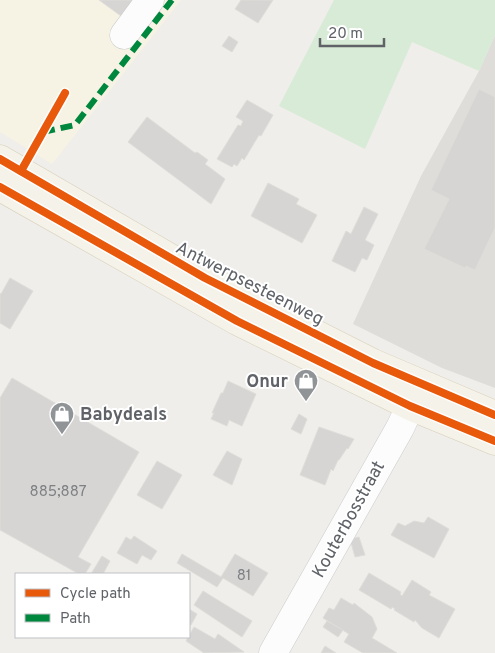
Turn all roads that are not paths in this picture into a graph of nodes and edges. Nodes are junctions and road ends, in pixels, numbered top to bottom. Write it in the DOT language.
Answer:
graph roads {
  1 [pos="150,0"];
  2 [pos="124,35"];
  3 [pos="0,158"];
  4 [pos="0,187"];
  5 [pos="415,395"];
  6 [pos="495,415"];
  7 [pos="495,441"];
  8 [pos="273,653"];
  1 -- 2 [label="street"];
  3 -- 5 [label="main road, Antwerpsesteenweg"];
  4 -- 5 [label="main road, Antwerpsesteenweg"];
  5 -- 6 [label="main road, Antwerpsesteenweg"];
  5 -- 7 [label="main road, Antwerpsesteenweg"];
  5 -- 8 [label="street, Kouterbosstraat"];
}
